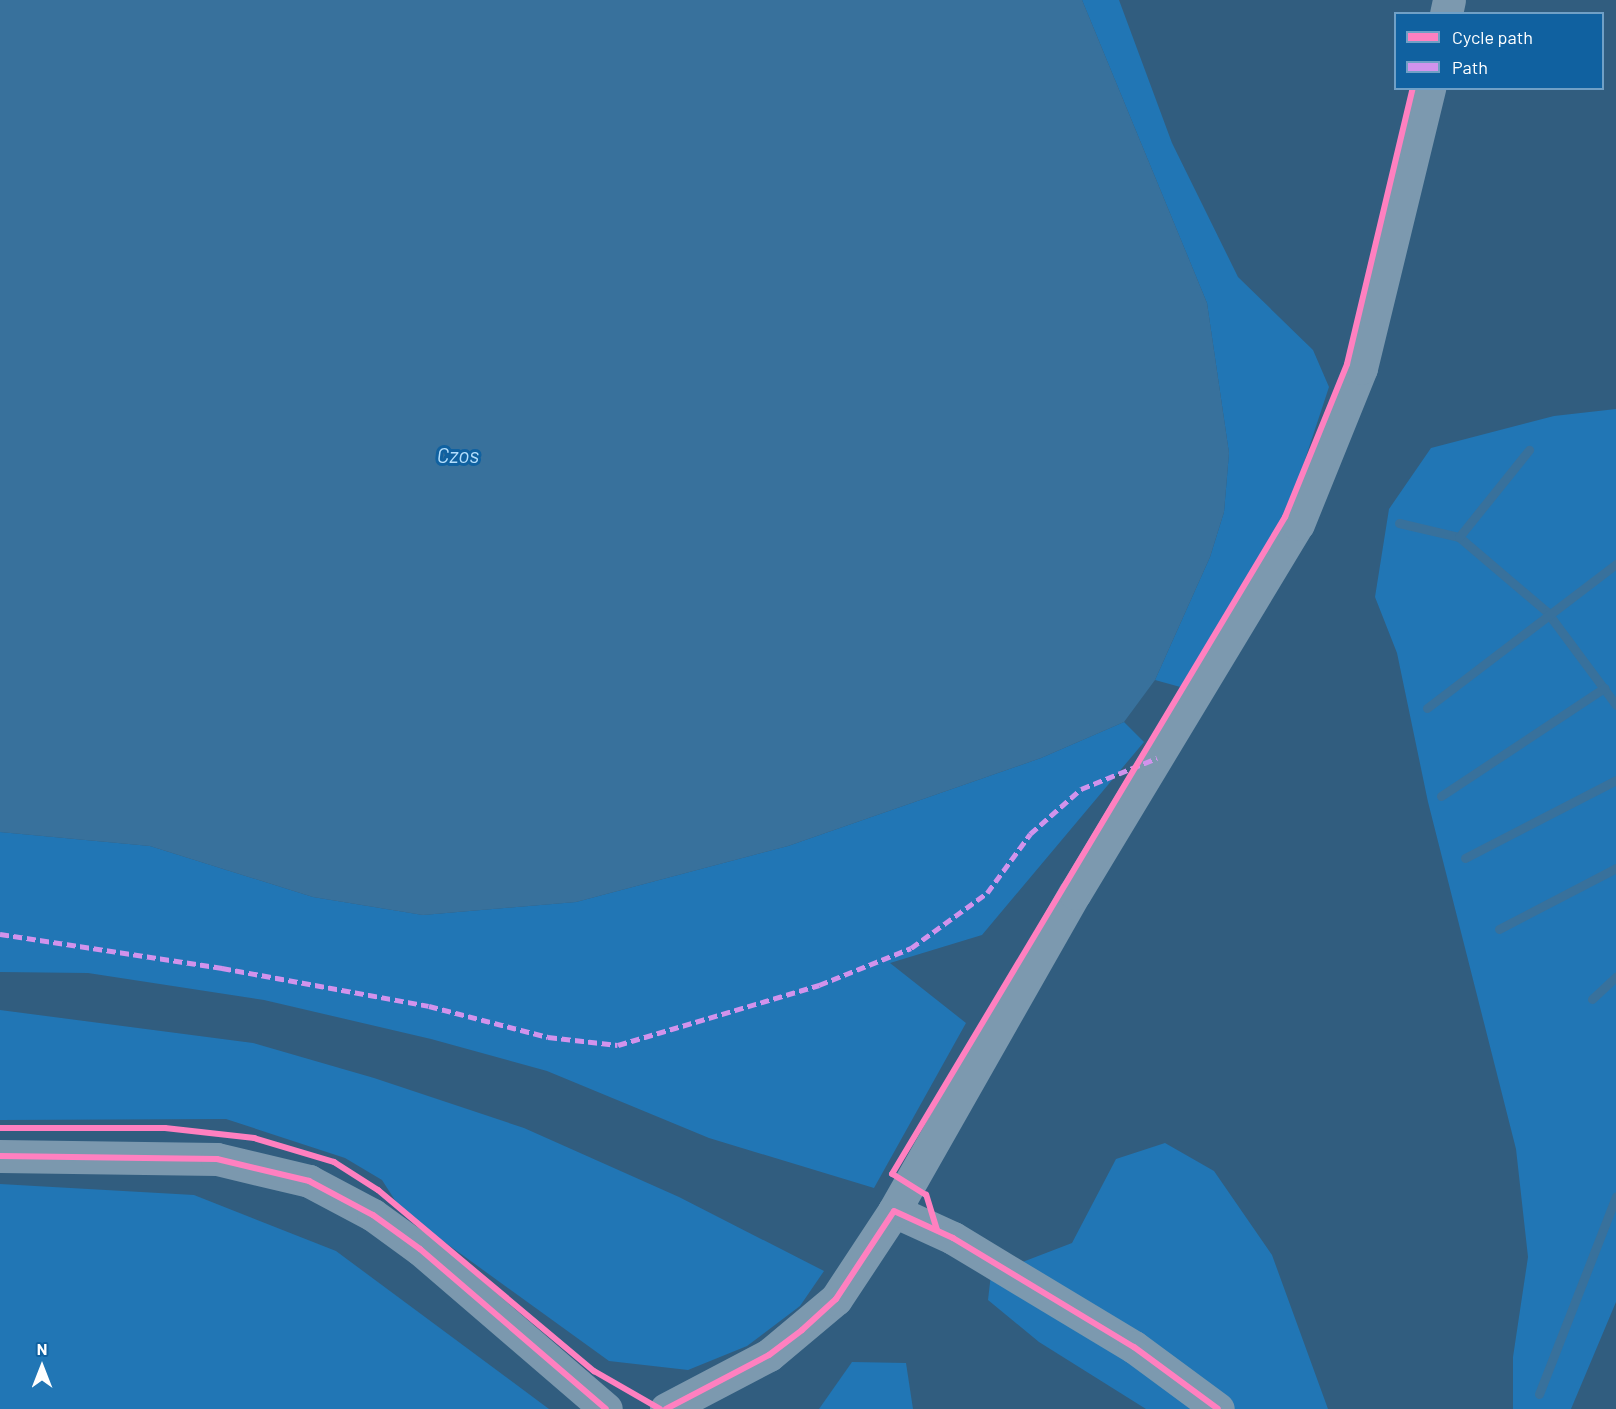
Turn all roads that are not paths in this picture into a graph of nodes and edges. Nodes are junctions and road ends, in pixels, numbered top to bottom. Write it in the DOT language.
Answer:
graph roads {
  1 [pos="1429,90"];
  2 [pos="0,1156"];
  3 [pos="894,1210"];
  4 [pos="606,1409"];
  5 [pos="666,1409"];
  6 [pos="1218,1409"];
  1 -- 3 [label="street"];
  2 -- 4 [label="main road"];
  3 -- 5 [label="street"];
  3 -- 6 [label="street"];
}
